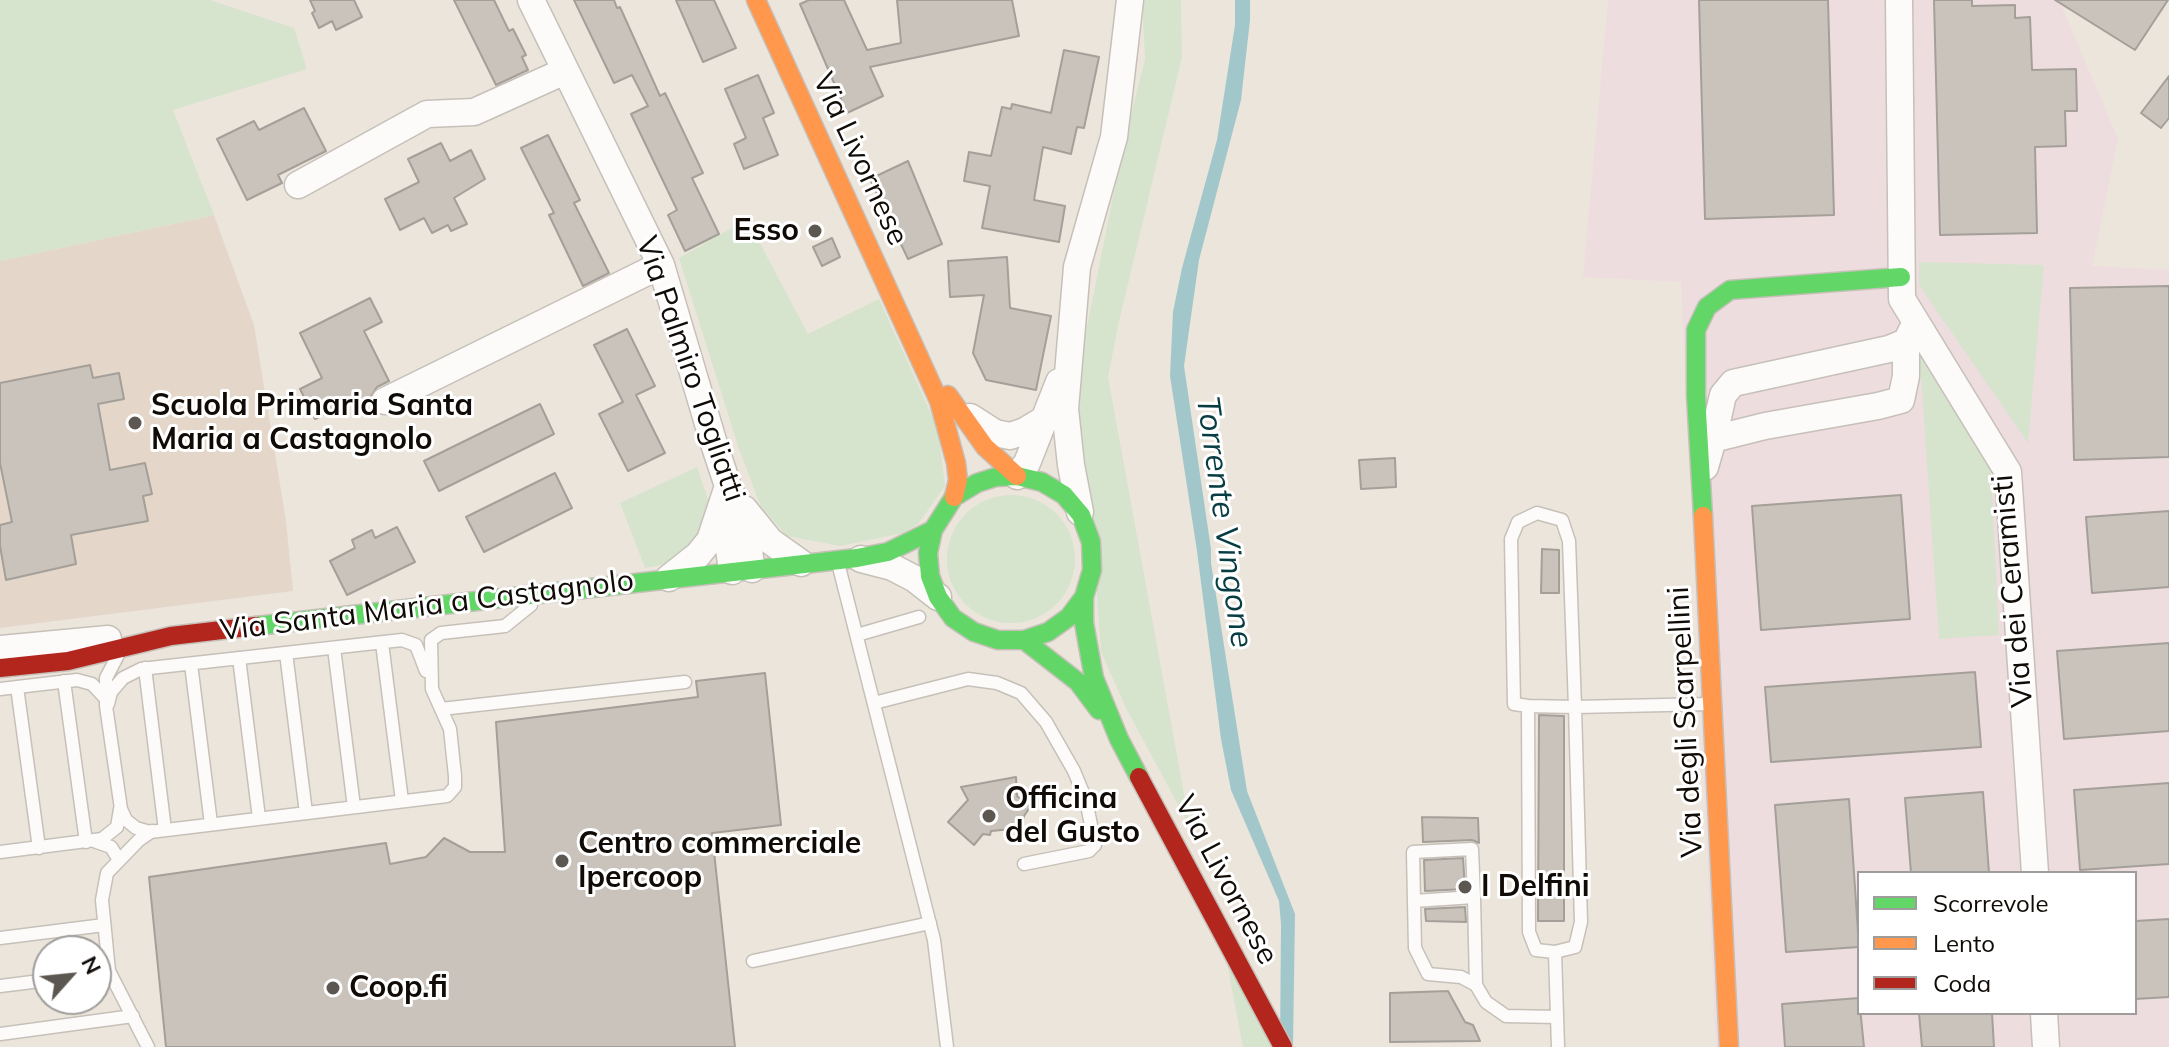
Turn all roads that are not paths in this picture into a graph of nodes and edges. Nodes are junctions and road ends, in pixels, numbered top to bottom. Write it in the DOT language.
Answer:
graph roads {
  1 [pos="531,0"];
  2 [pos="756,0"];
  3 [pos="1130,0"];
  4 [pos="1899,0"];
  5 [pos="565,71"];
  6 [pos="298,185"];
  7 [pos="661,265"];
  8 [pos="1901,277"];
  9 [pos="1911,332"];
  10 [pos="913,341"];
  11 [pos="1068,360"];
  12 [pos="385,401"];
  13 [pos="959,411"];
  14 [pos="1045,419"];
  15 [pos="1713,439"];
  16 [pos="1017,476"];
  17 [pos="1702,478"];
  18 [pos="728,486"];
  19 [pos="954,497"];
  20 [pos="1081,515"];
  21 [pos="933,530"];
  22 [pos="847,559"];
  23 [pos="801,563"];
  24 [pos="742,570"];
  25 [pos="669,578"];
  26 [pos="553,591"];
  27 [pos="938,597"];
  28 [pos="1084,597"];
  29 [pos="919,617"];
  30 [pos="857,635"];
  31 [pos="171,636"];
  32 [pos="1024,640"];
  33 [pos="133,642"];
  34 [pos="382,643"];
  35 [pos="334,648"];
  36 [pos="0,649"];
  37 [pos="286,653"];
  38 [pos="239,658"];
  39 [pos="191,664"];
  40 [pos="0,668"];
  41 [pos="145,668"];
  42 [pos="64,681"];
  43 [pos="685,682"];
  44 [pos="17,687"];
  45 [pos="0,689"];
  46 [pos="432,689"];
  47 [pos="106,701"];
  48 [pos="874,703"];
  49 [pos="1714,704"];
  50 [pos="1528,706"];
  51 [pos="1575,707"];
  52 [pos="441,709"];
  53 [pos="107,715"];
  54 [pos="1119,739"];
  55 [pos="402,801"];
  56 [pos="120,803"];
  57 [pos="354,807"];
  58 [pos="306,813"];
  59 [pos="259,818"];
  60 [pos="211,824"];
  61 [pos="158,831"];
  62 [pos="90,842"];
  63 [pos="39,848"];
  64 [pos="0,852"];
  65 [pos="119,860"];
  66 [pos="1024,864"];
  67 [pos="2035,871"];
  68 [pos="1474,897"];
  69 [pos="1414,901"];
  70 [pos="930,923"];
  71 [pos="104,925"];
  72 [pos="104,935"];
  73 [pos="0,938"];
  74 [pos="1555,952"];
  75 [pos="753,961"];
  76 [pos="32,982"];
  77 [pos="1476,985"];
  78 [pos="0,986"];
  79 [pos="112,986"];
  80 [pos="2044,1015"];
  81 [pos="133,1016"];
  82 [pos="1557,1017"];
  83 [pos="0,1034"];
  84 [pos="148,1047"];
  85 [pos="947,1047"];
  86 [pos="1283,1047"];
  87 [pos="1558,1047"];
  88 [pos="1729,1047"];
  89 [pos="2046,1047"];
  1 -- 5 [label="street, Via Palmiro Togliatti"];
  2 -- 10 [label="main road, Via Livornese"];
  3 -- 11 [label="street"];
  4 -- 8 [label="street, Via dei Ceramisti"];
  5 -- 6 [label="street"];
  5 -- 7 [label="street, Via Palmiro Togliatti"];
  7 -- 12 [label="street"];
  7 -- 18 [label="street, Via Palmiro Togliatti"];
  8 -- 9 [label="street, Via dei Ceramisti"];
  8 -- 17 [label="main road, Via degli Scarpellini"];
  9 -- 15 [label="street"];
  9 -- 15 [label="street"];
  9 -- 67 [label="street, Via dei Ceramisti"];
  10 -- 13 [label="main road, Via Livornese"];
  10 -- 19 [label="main road, Via Livornese"];
  11 -- 14 [label="street"];
  11 -- 20 [label="street"];
  13 -- 14 [label="street"];
  13 -- 16 [label="main road, Via Livornese"];
  14 -- 16 [label="street"];
  15 -- 17 [label="street"];
  16 -- 19 [label="main road, Via Livornese"];
  16 -- 20 [label="main road, Via Livornese"];
  17 -- 49 [label="main road, Via degli Scarpellini"];
  18 -- 23 [label="street"];
  18 -- 24 [label="street, Via Palmiro Togliatti"];
  18 -- 25 [label="street"];
  19 -- 21 [label="main road, Via Livornese"];
  20 -- 28 [label="main road, Via Livornese"];
  21 -- 22 [label="main road, Via Santa Maria a Castagnolo"];
  21 -- 27 [label="main road, Via Livornese"];
  22 -- 23 [label="main road, Via Santa Maria a Castagnolo"];
  22 -- 27 [label="street, Via Santa Maria a Castagnolo"];
  22 -- 30 [label="lane"];
  23 -- 24 [label="main road, Via Santa Maria a Castagnolo"];
  24 -- 25 [label="main road, Via Santa Maria a Castagnolo"];
  25 -- 26 [label="main road, Via Santa Maria a Castagnolo"];
  26 -- 31 [label="main road, Via Santa Maria a Castagnolo"];
  26 -- 46 [label="lane"];
  27 -- 32 [label="main road, Via Livornese"];
  28 -- 32 [label="main road"];
  28 -- 54 [label="main road, Via Livornese"];
  29 -- 30 [label="lane"];
  30 -- 48 [label="lane"];
  31 -- 33 [label="street"];
  32 -- 54 [label="main road, Via Livornese"];
  33 -- 36 [label="street"];
  33 -- 40 [label="main road"];
  33 -- 47 [label="lane"];
  34 -- 35 [label="lane"];
  34 -- 46 [label="lane"];
  34 -- 55 [label="lane"];
  35 -- 37 [label="lane"];
  35 -- 57 [label="lane"];
  37 -- 38 [label="lane"];
  37 -- 58 [label="lane"];
  38 -- 39 [label="lane"];
  38 -- 59 [label="lane"];
  39 -- 41 [label="lane"];
  39 -- 60 [label="lane"];
  41 -- 53 [label="lane"];
  41 -- 61 [label="lane"];
  42 -- 44 [label="lane"];
  42 -- 47 [label="lane"];
  42 -- 62 [label="lane"];
  43 -- 52 [label="lane"];
  44 -- 45 [label="lane"];
  44 -- 63 [label="lane"];
  46 -- 52 [label="lane"];
  47 -- 53 [label="lane"];
  48 -- 66 [label="lane"];
  48 -- 70 [label="lane"];
  49 -- 51 [label="lane"];
  49 -- 88 [label="main road, Via degli Scarpellini"];
  50 -- 51 [label="lane"];
  50 -- 51 [label="lane"];
  50 -- 74 [label="lane"];
  51 -- 74 [label="lane"];
  52 -- 55 [label="lane"];
  53 -- 56 [label="lane"];
  54 -- 86 [label="main road, Via Livornese"];
  55 -- 57 [label="lane"];
  56 -- 61 [label="lane"];
  56 -- 62 [label="lane"];
  57 -- 58 [label="lane"];
  58 -- 59 [label="lane"];
  59 -- 60 [label="lane"];
  60 -- 61 [label="lane"];
  61 -- 65 [label="lane"];
  62 -- 63 [label="lane"];
  62 -- 65 [label="lane"];
  63 -- 64 [label="lane"];
  65 -- 71 [label="lane"];
  68 -- 69 [label="lane"];
  68 -- 69 [label="lane"];
  68 -- 77 [label="lane"];
  69 -- 77 [label="lane"];
  70 -- 75 [label="lane"];
  70 -- 85 [label="lane"];
  71 -- 72 [label="lane"];
  71 -- 73 [label="lane"];
  74 -- 82 [label="lane"];
  76 -- 78 [label="lane"];
  77 -- 82 [label="lane"];
  79 -- 81 [label="lane"];
  80 -- 89 [label="street"];
  81 -- 83 [label="lane"];
  81 -- 84 [label="lane"];
  82 -- 87 [label="lane"];
}
